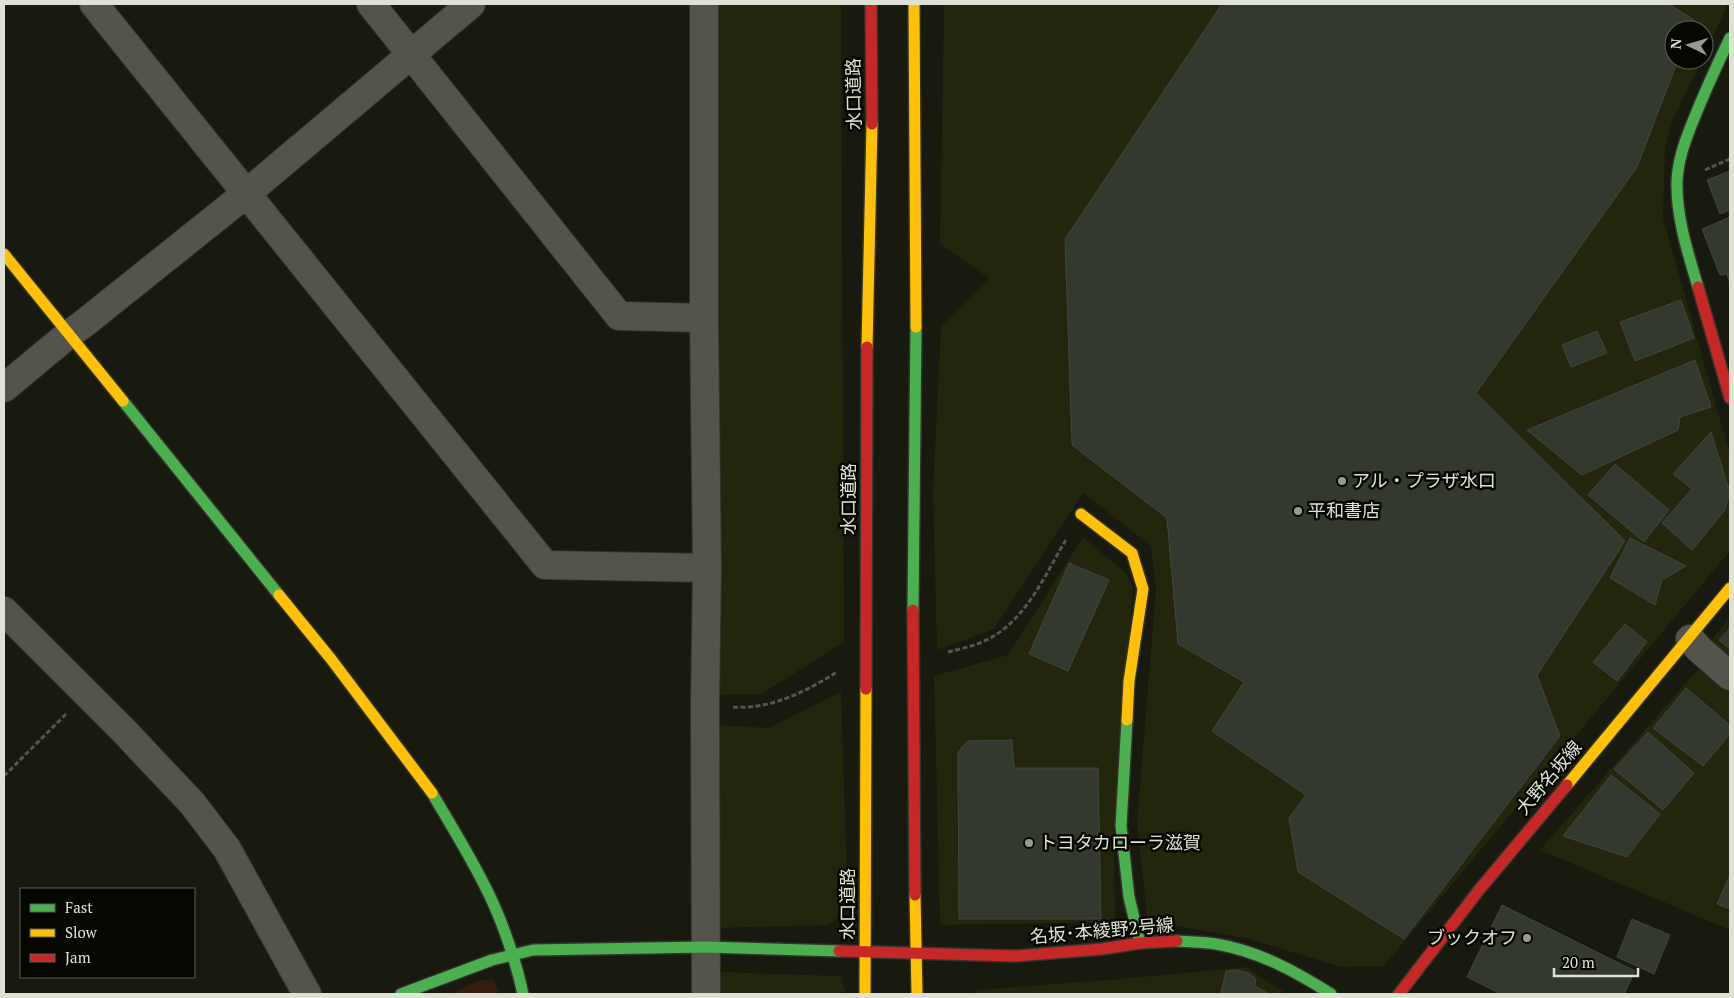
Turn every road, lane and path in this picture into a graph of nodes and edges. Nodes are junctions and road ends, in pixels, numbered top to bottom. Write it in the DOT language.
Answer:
graph roads {
  1 [pos="94,4"];
  2 [pos="370,4"];
  3 [pos="471,4"];
  4 [pos="704,4"];
  5 [pos="871,4"];
  6 [pos="914,4"];
  7 [pos="1730,38"];
  8 [pos="412,54"];
  9 [pos="247,193"];
  10 [pos="4,254"];
  11 [pos="704,318"];
  12 [pos="68,334"];
  13 [pos="4,388"];
  14 [pos="1730,398"];
  15 [pos="1081,514"];
  16 [pos="707,568"];
  17 [pos="1730,588"];
  18 [pos="4,612"];
  19 [pos="1690,639"];
  20 [pos="948,652"];
  21 [pos="844,668"];
  22 [pos="1730,676"];
  23 [pos="86,693"];
  24 [pos="705,704"];
  25 [pos="4,776"];
  26 [pos="1140,943"];
  27 [pos="705,947"];
  28 [pos="865,952"];
  29 [pos="511,954"];
  30 [pos="916,954"];
  31 [pos="307,994"];
  32 [pos="401,994"];
  33 [pos="523,994"];
  34 [pos="706,994"];
  35 [pos="865,994"];
  36 [pos="917,994"];
  37 [pos="1332,994"];
  38 [pos="1399,994"];
  1 -- 9 [label="street"];
  2 -- 8 [label="street"];
  3 -- 8 [label="street"];
  4 -- 11 [label="street"];
  5 -- 28 [label="main road, 水口道路"];
  6 -- 30 [label="main road"];
  7 -- 14 [label="main road"];
  8 -- 9 [label="street"];
  8 -- 11 [label="street"];
  9 -- 12 [label="street"];
  9 -- 16 [label="street"];
  10 -- 12 [label="main road"];
  11 -- 16 [label="street"];
  12 -- 13 [label="street"];
  12 -- 29 [label="main road"];
  15 -- 20 [label="path"];
  15 -- 26 [label="main road"];
  16 -- 24 [label="street"];
  17 -- 19 [label="main road, 大野名坂線"];
  18 -- 23 [label="street"];
  19 -- 22 [label="street"];
  19 -- 38 [label="main road, 大野名坂線"];
  21 -- 24 [label="path"];
  23 -- 25 [label="path"];
  23 -- 31 [label="street"];
  24 -- 27 [label="street"];
  26 -- 30 [label="main road, 名坂･本綾野2号線"];
  26 -- 37 [label="main road, 名坂･本綾野2号線"];
  27 -- 28 [label="main road, 名坂･本綾野2号線"];
  27 -- 29 [label="main road, 名坂･本綾野2号線"];
  27 -- 34 [label="street"];
  28 -- 30 [label="main road, 名坂･本綾野2号線"];
  28 -- 35 [label="main road, 水口道路"];
  29 -- 32 [label="main road, 名坂･本綾野2号線"];
  29 -- 33 [label="main road"];
  30 -- 36 [label="main road"];
}
